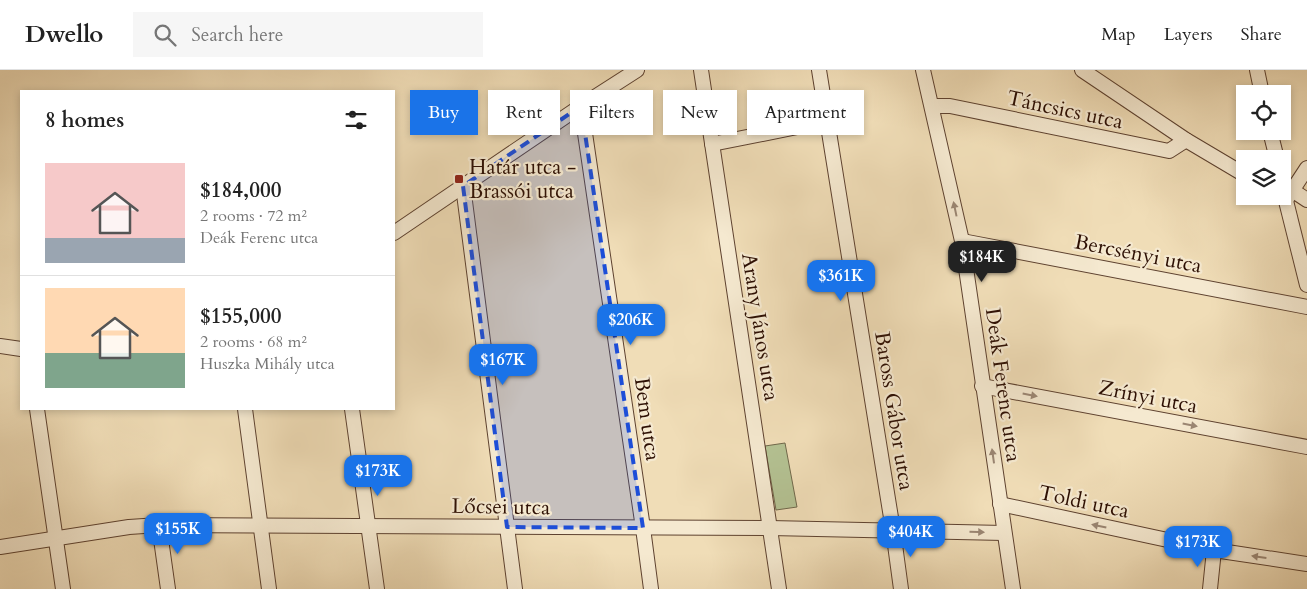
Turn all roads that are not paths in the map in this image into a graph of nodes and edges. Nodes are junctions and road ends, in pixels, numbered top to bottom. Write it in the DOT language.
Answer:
graph roads {
  1 [pos="637,70"];
  2 [pos="701,70"];
  3 [pos="819,70"];
  4 [pos="923,70"];
  5 [pos="1082,70"];
  6 [pos="1256,70"];
  7 [pos="1260,85"];
  8 [pos="606,90"];
  9 [pos="822,90"];
  10 [pos="932,106"];
  11 [pos="570,113"];
  12 [pos="585,135"];
  13 [pos="757,135"];
  14 [pos="829,135"];
  15 [pos="1186,140"];
  16 [pos="712,144"];
  17 [pos="1307,168"];
  18 [pos="1236,170"];
  19 [pos="463,186"];
  20 [pos="1291,186"];
  21 [pos="1291,195"];
  22 [pos="1307,200"];
  23 [pos="1288,205"];
  24 [pos="395,232"];
  25 [pos="962,241"];
  26 [pos="1307,285"];
  27 [pos="1307,307"];
  28 [pos="0,346"];
  29 [pos="20,349"];
  30 [pos="982,386"];
  31 [pos="36,410"];
  32 [pos="244,410"];
  33 [pos="352,410"];
  34 [pos="1307,447"];
  35 [pos="1000,504"];
  36 [pos="159,525"];
  37 [pos="260,525"];
  38 [pos="367,525"];
  39 [pos="507,527"];
  40 [pos="643,528"];
  41 [pos="770,528"];
  42 [pos="893,530"];
  43 [pos="1004,533"];
  44 [pos="55,538"];
  45 [pos="0,547"];
  46 [pos="1214,550"];
  47 [pos="1307,564"];
  48 [pos="63,589"];
  49 [pos="168,589"];
  50 [pos="269,589"];
  51 [pos="377,589"];
  52 [pos="515,589"];
  53 [pos="651,589"];
  54 [pos="779,589"];
  55 [pos="901,589"];
  56 [pos="1013,589"];
  57 [pos="1210,589"];
  1 -- 8 [label="street"];
  2 -- 16 [label="street, Arany János utca"];
  3 -- 9 [label="street, Baross Gábor utca"];
  4 -- 10 [label="street, Deák Ferenc utca"];
  5 -- 15 [label="street"];
  6 -- 7 [label="street"];
  10 -- 15 [label="street, Táncsics utca"];
  25 -- 10 [label="street, Deák Ferenc utca, one-way"];
  11 -- 19 [label="street"];
  12 -- 40 [label="street, Bem utca"];
  13 -- 16 [label="street"];
  14 -- 42 [label="street, Baross Gábor utca"];
  15 -- 18 [label="street"];
  16 -- 41 [label="street, Arany János utca"];
  17 -- 20 [label="street"];
  19 -- 24 [label="street"];
  19 -- 39 [label="street"];
  21 -- 22 [label="street"];
  23 -- 26 [label="street"];
  25 -- 27 [label="street, Bercsényi utca"];
  25 -- 30 [label="street, Deák Ferenc utca"];
  28 -- 29 [label="street"];
  30 -- 34 [label="street, Zrínyi utca, one-way"];
  35 -- 30 [label="street, Deák Ferenc utca, one-way"];
  31 -- 44 [label="street"];
  32 -- 37 [label="street"];
  33 -- 38 [label="street"];
  35 -- 43 [label="street, Deák Ferenc utca"];
  46 -- 35 [label="street, Toldi utca, one-way"];
  36 -- 37 [label="street, Lőcsei utca"];
  36 -- 44 [label="street, Lőcsei utca"];
  36 -- 49 [label="street"];
  37 -- 38 [label="street, Lőcsei utca"];
  37 -- 50 [label="street"];
  38 -- 39 [label="street, Lőcsei utca"];
  38 -- 51 [label="street"];
  39 -- 40 [label="street, Lőcsei utca"];
  39 -- 52 [label="street"];
  40 -- 41 [label="street, Lőcsei utca"];
  40 -- 53 [label="street, Bem utca"];
  41 -- 42 [label="street, Lőcsei utca"];
  41 -- 54 [label="street, Arany János utca"];
  42 -- 43 [label="street, Lőcsei utca, one-way"];
  42 -- 55 [label="street, Baross Gábor utca"];
  43 -- 56 [label="street, Deák Ferenc utca"];
  44 -- 45 [label="street, Lőcsei utca"];
  44 -- 48 [label="street"];
  47 -- 46 [label="street, Toldi utca, one-way"];
  46 -- 57 [label="street"];
}
